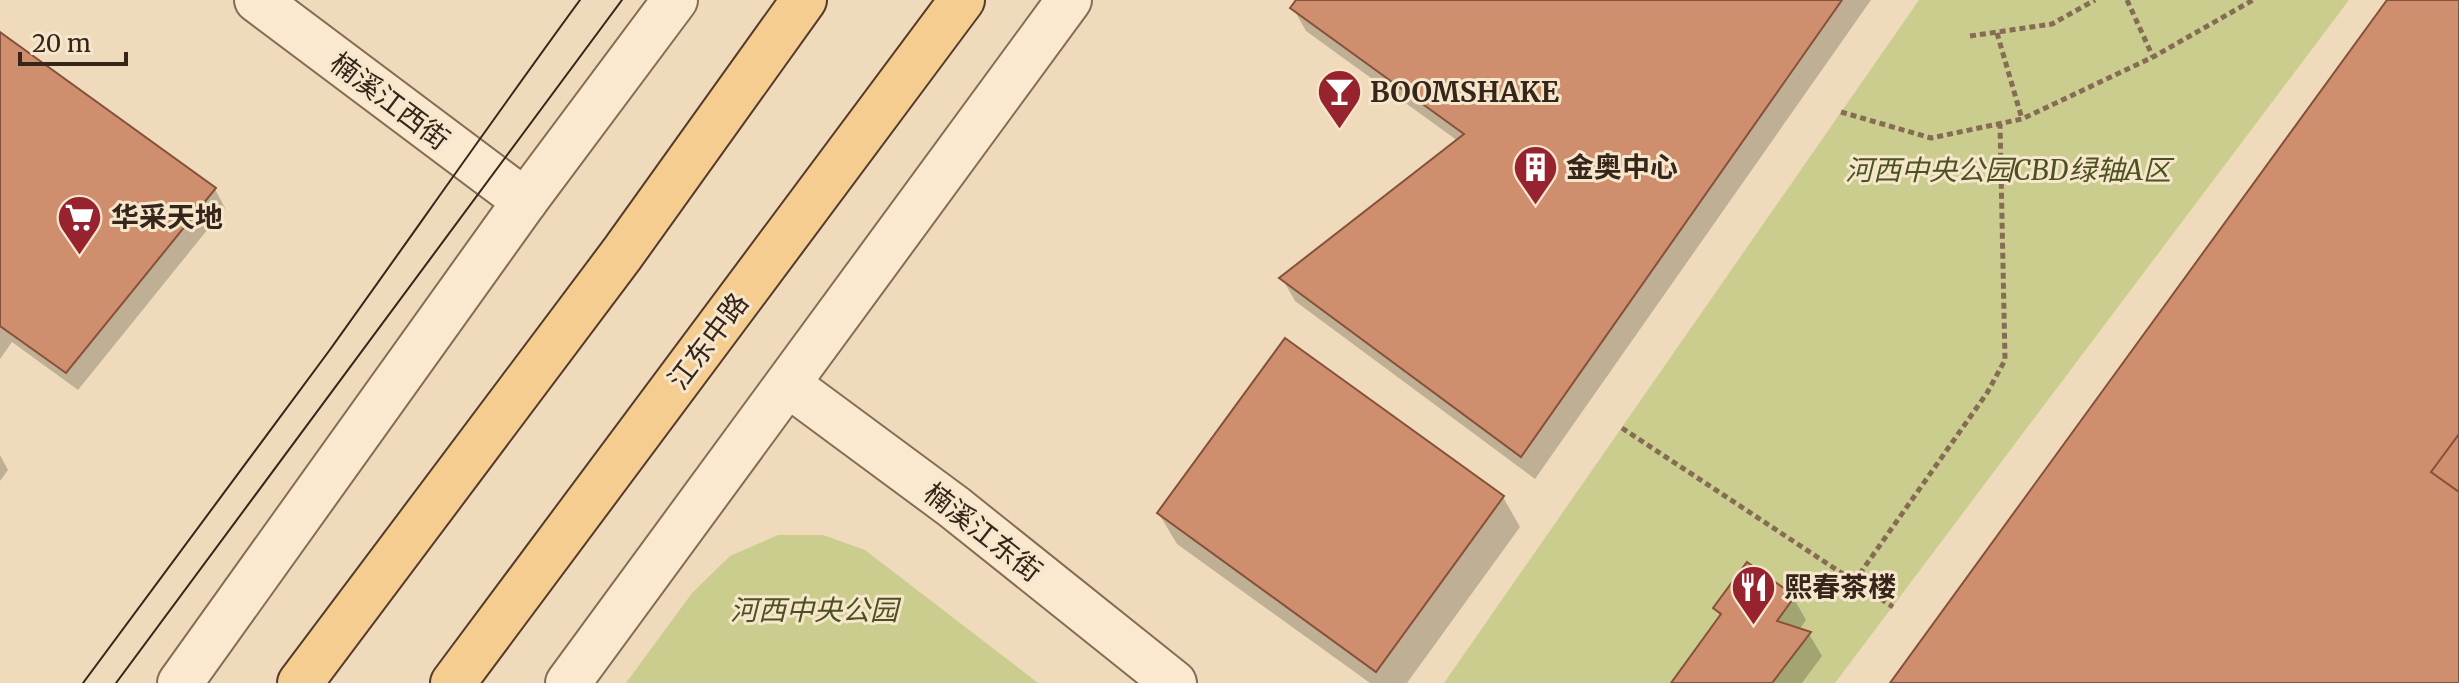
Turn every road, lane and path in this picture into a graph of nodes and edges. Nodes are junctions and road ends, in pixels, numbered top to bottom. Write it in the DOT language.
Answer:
graph roads {
  1 [pos="257,0"];
  2 [pos="675,0"];
  3 [pos="804,0"];
  4 [pos="962,0"];
  5 [pos="1069,0"];
  6 [pos="2095,0"];
  7 [pos="2127,0"];
  8 [pos="2253,0"];
  9 [pos="1997,33"];
  10 [pos="1970,36"];
  11 [pos="2153,57"];
  12 [pos="1841,112"];
  13 [pos="2022,119"];
  14 [pos="2000,124"];
  15 [pos="525,201"];
  16 [pos="789,385"];
  17 [pos="1622,428"];
  18 [pos="1854,582"];
  19 [pos="1893,607"];
  20 [pos="180,683"];
  21 [pos="300,683"];
  22 [pos="453,683"];
  23 [pos="568,683"];
  24 [pos="1174,683"];
  1 -- 15 [label="street, 楠溪江西街"];
  2 -- 15 [label="street"];
  3 -- 21 [label="main road"];
  4 -- 22 [label="main road, 江东中路"];
  5 -- 16 [label="street"];
  6 -- 9 [label="path"];
  7 -- 11 [label="path"];
  8 -- 11 [label="path"];
  9 -- 10 [label="path"];
  9 -- 13 [label="path"];
  11 -- 13 [label="path"];
  12 -- 14 [label="path"];
  13 -- 14 [label="path"];
  14 -- 18 [label="path"];
  15 -- 20 [label="street"];
  16 -- 23 [label="street"];
  16 -- 24 [label="street, 楠溪江东街"];
  17 -- 18 [label="path"];
  18 -- 19 [label="path"];
}
